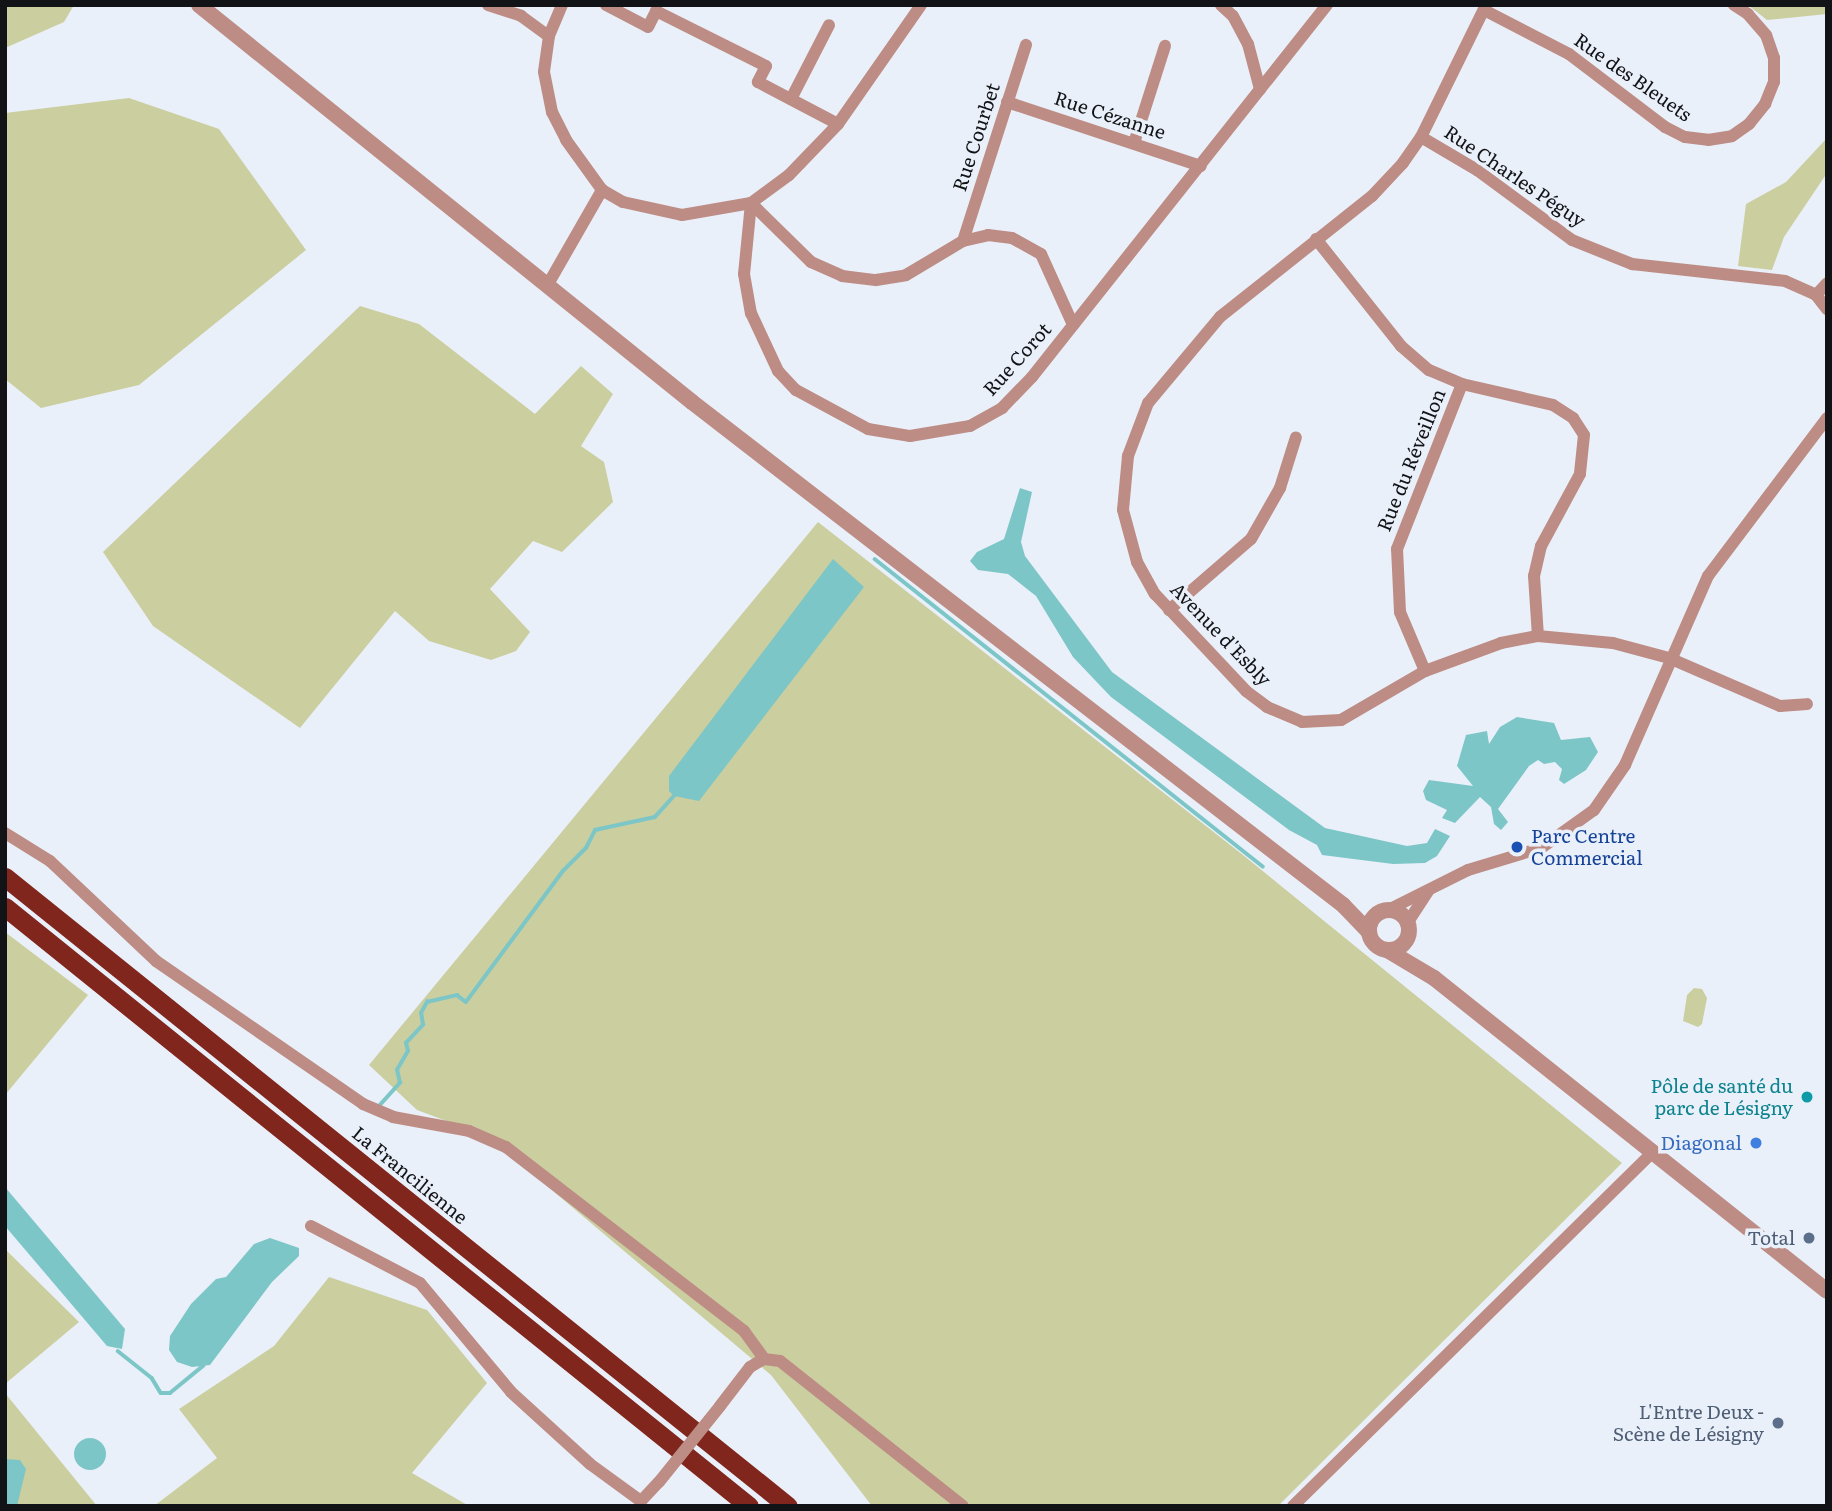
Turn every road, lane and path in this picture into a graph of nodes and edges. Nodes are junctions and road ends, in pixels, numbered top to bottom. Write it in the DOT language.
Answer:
graph roads {
  1 [pos="199,5"];
  2 [pos="488,5"];
  3 [pos="562,5"];
  4 [pos="606,5"];
  5 [pos="921,5"];
  6 [pos="1221,5"];
  7 [pos="1327,5"];
  8 [pos="1734,5"];
  9 [pos="1485,7"];
  10 [pos="624,9"];
  11 [pos="829,24"];
  12 [pos="549,36"];
  13 [pos="1026,45"];
  14 [pos="1166,46"];
  15 [pos="1261,89"];
  16 [pos="791,99"];
  17 [pos="1007,102"];
  18 [pos="838,124"];
  19 [pos="1421,137"];
  20 [pos="1134,143"];
  21 [pos="1201,166"];
  22 [pos="602,190"];
  23 [pos="751,203"];
  24 [pos="1316,239"];
  25 [pos="963,241"];
  26 [pos="1827,283"];
  27 [pos="547,286"];
  28 [pos="1816,295"];
  29 [pos="1827,309"];
  30 [pos="1073,325"];
  31 [pos="1462,384"];
  32 [pos="1827,418"];
  33 [pos="1296,437"];
  34 [pos="1168,610"];
  35 [pos="1538,636"];
  36 [pos="1669,659"];
  37 [pos="1425,671"];
  38 [pos="1807,704"];
  39 [pos="5,833"];
  40 [pos="5,877"];
  41 [pos="1430,888"];
  42 [pos="1343,905"];
  43 [pos="5,907"];
  44 [pos="1384,911"];
  45 [pos="1408,929"];
  46 [pos="1369,932"];
  47 [pos="1387,950"];
  48 [pos="1434,978"];
  49 [pos="1652,1153"];
  50 [pos="311,1226"];
  51 [pos="1827,1291"];
  52 [pos="764,1359"];
  53 [pos="749,1506"];
  54 [pos="788,1506"];
  55 [pos="963,1506"];
  56 [pos="1293,1506"];
  1 -- 27 [label="street"];
  2 -- 12 [label="street"];
  3 -- 12 [label="street"];
  4 -- 10 [label="street"];
  5 -- 18 [label="street"];
  6 -- 15 [label="street"];
  7 -- 15 [label="street, Rue Corot"];
  8 -- 9 [label="street, Rue des Bleuets"];
  9 -- 19 [label="street, Avenue d'Esbly"];
  10 -- 16 [label="street"];
  11 -- 16 [label="street"];
  12 -- 22 [label="street"];
  13 -- 17 [label="street, Rue Courbet"];
  14 -- 20 [label="street"];
  15 -- 21 [label="street, Rue Corot"];
  16 -- 18 [label="street"];
  17 -- 20 [label="street, Rue Cézanne"];
  17 -- 25 [label="street, Rue Courbet"];
  18 -- 23 [label="street"];
  19 -- 24 [label="street, Avenue d'Esbly"];
  19 -- 28 [label="street, Rue Charles Péguy"];
  20 -- 21 [label="street, Rue Cézanne"];
  21 -- 30 [label="street, Rue Corot"];
  22 -- 23 [label="street"];
  22 -- 27 [label="street"];
  23 -- 25 [label="street"];
  23 -- 30 [label="street, Rue Corot"];
  24 -- 31 [label="street"];
  24 -- 34 [label="street, Avenue d'Esbly"];
  25 -- 30 [label="street"];
  26 -- 28 [label="street"];
  27 -- 42 [label="street"];
  28 -- 29 [label="street"];
  31 -- 35 [label="street"];
  31 -- 37 [label="street, Rue du Réveillon"];
  32 -- 36 [label="street"];
  33 -- 34 [label="street"];
  34 -- 37 [label="street, Avenue d'Esbly"];
  35 -- 36 [label="street, Avenue d'Esbly"];
  35 -- 37 [label="street, Avenue d'Esbly"];
  36 -- 38 [label="street, Avenue d'Esbly"];
  36 -- 41 [label="street"];
  39 -- 52 [label="street"];
  40 -- 54 [label="highway, La Francilienne"];
  41 -- 44 [label="street"];
  41 -- 45 [label="street"];
  42 -- 44 [label="street"];
  42 -- 46 [label="street"];
  43 -- 53 [label="highway"];
  44 -- 45 [label="street"];
  44 -- 46 [label="street"];
  45 -- 47 [label="street"];
  45 -- 48 [label="street"];
  46 -- 47 [label="street"];
  47 -- 48 [label="street"];
  48 -- 49 [label="street"];
  49 -- 51 [label="street"];
  49 -- 56 [label="street"];
  50 -- 52 [label="street, bridge"];
  52 -- 55 [label="street"];
}
